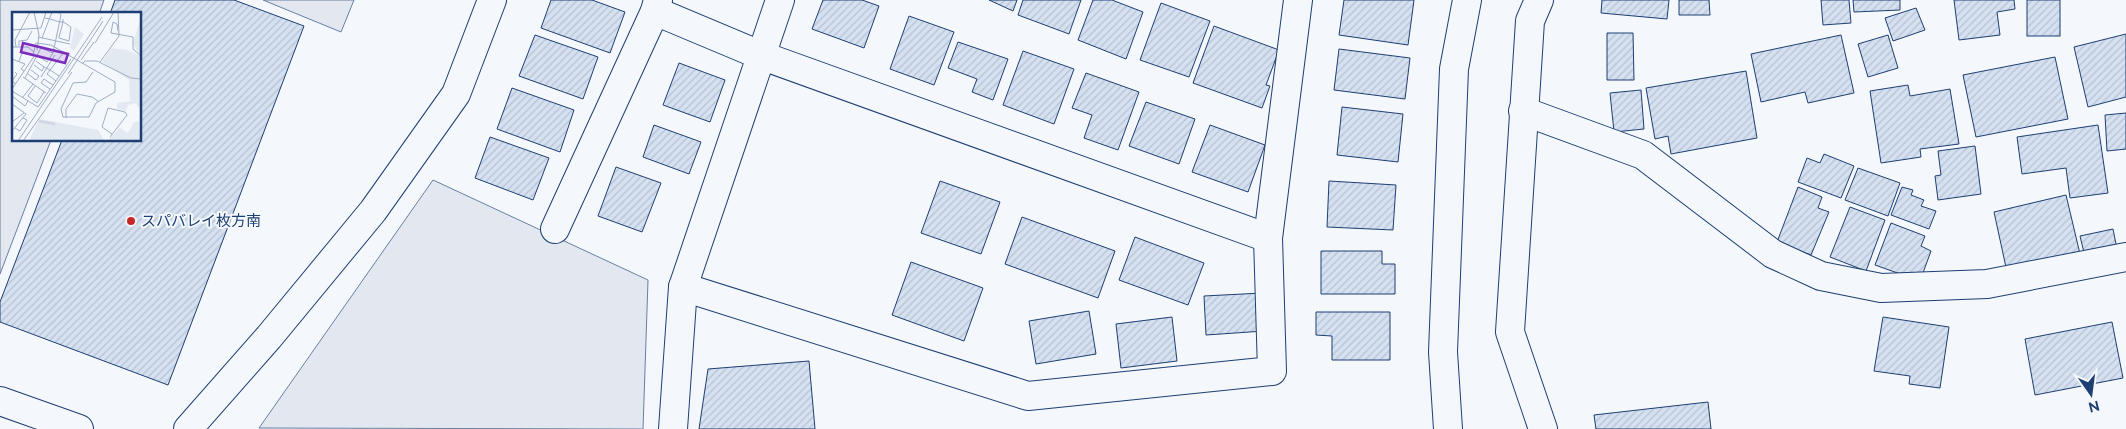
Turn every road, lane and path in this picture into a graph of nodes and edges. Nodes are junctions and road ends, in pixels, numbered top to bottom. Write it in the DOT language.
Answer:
graph roads {
  1 [pos="492,0"];
  2 [pos="780,0"];
  3 [pos="1298,0"];
  4 [pos="1467,0"];
  5 [pos="1539,0"];
  6 [pos="657,6"];
  7 [pos="760,55"];
  8 [pos="1523,111"];
  9 [pos="555,229"];
  10 [pos="1268,238"];
  11 [pos="2126,257"];
  12 [pos="683,287"];
  13 [pos="0,401"];
  14 [pos="79,429"];
  15 [pos="188,429"];
  16 [pos="673,429"];
  17 [pos="1448,429"];
  18 [pos="1543,429"];
  1 -- 15 [label="street"];
  2 -- 7 [label="street"];
  3 -- 10 [label="street"];
  4 -- 17 [label="street"];
  5 -- 8 [label="street"];
  6 -- 7 [label="street"];
  6 -- 9 [label="street"];
  7 -- 10 [label="street"];
  7 -- 12 [label="street"];
  8 -- 11 [label="street"];
  8 -- 18 [label="street"];
  10 -- 12 [label="street"];
  12 -- 16 [label="street"];
  13 -- 14 [label="street"];
}
